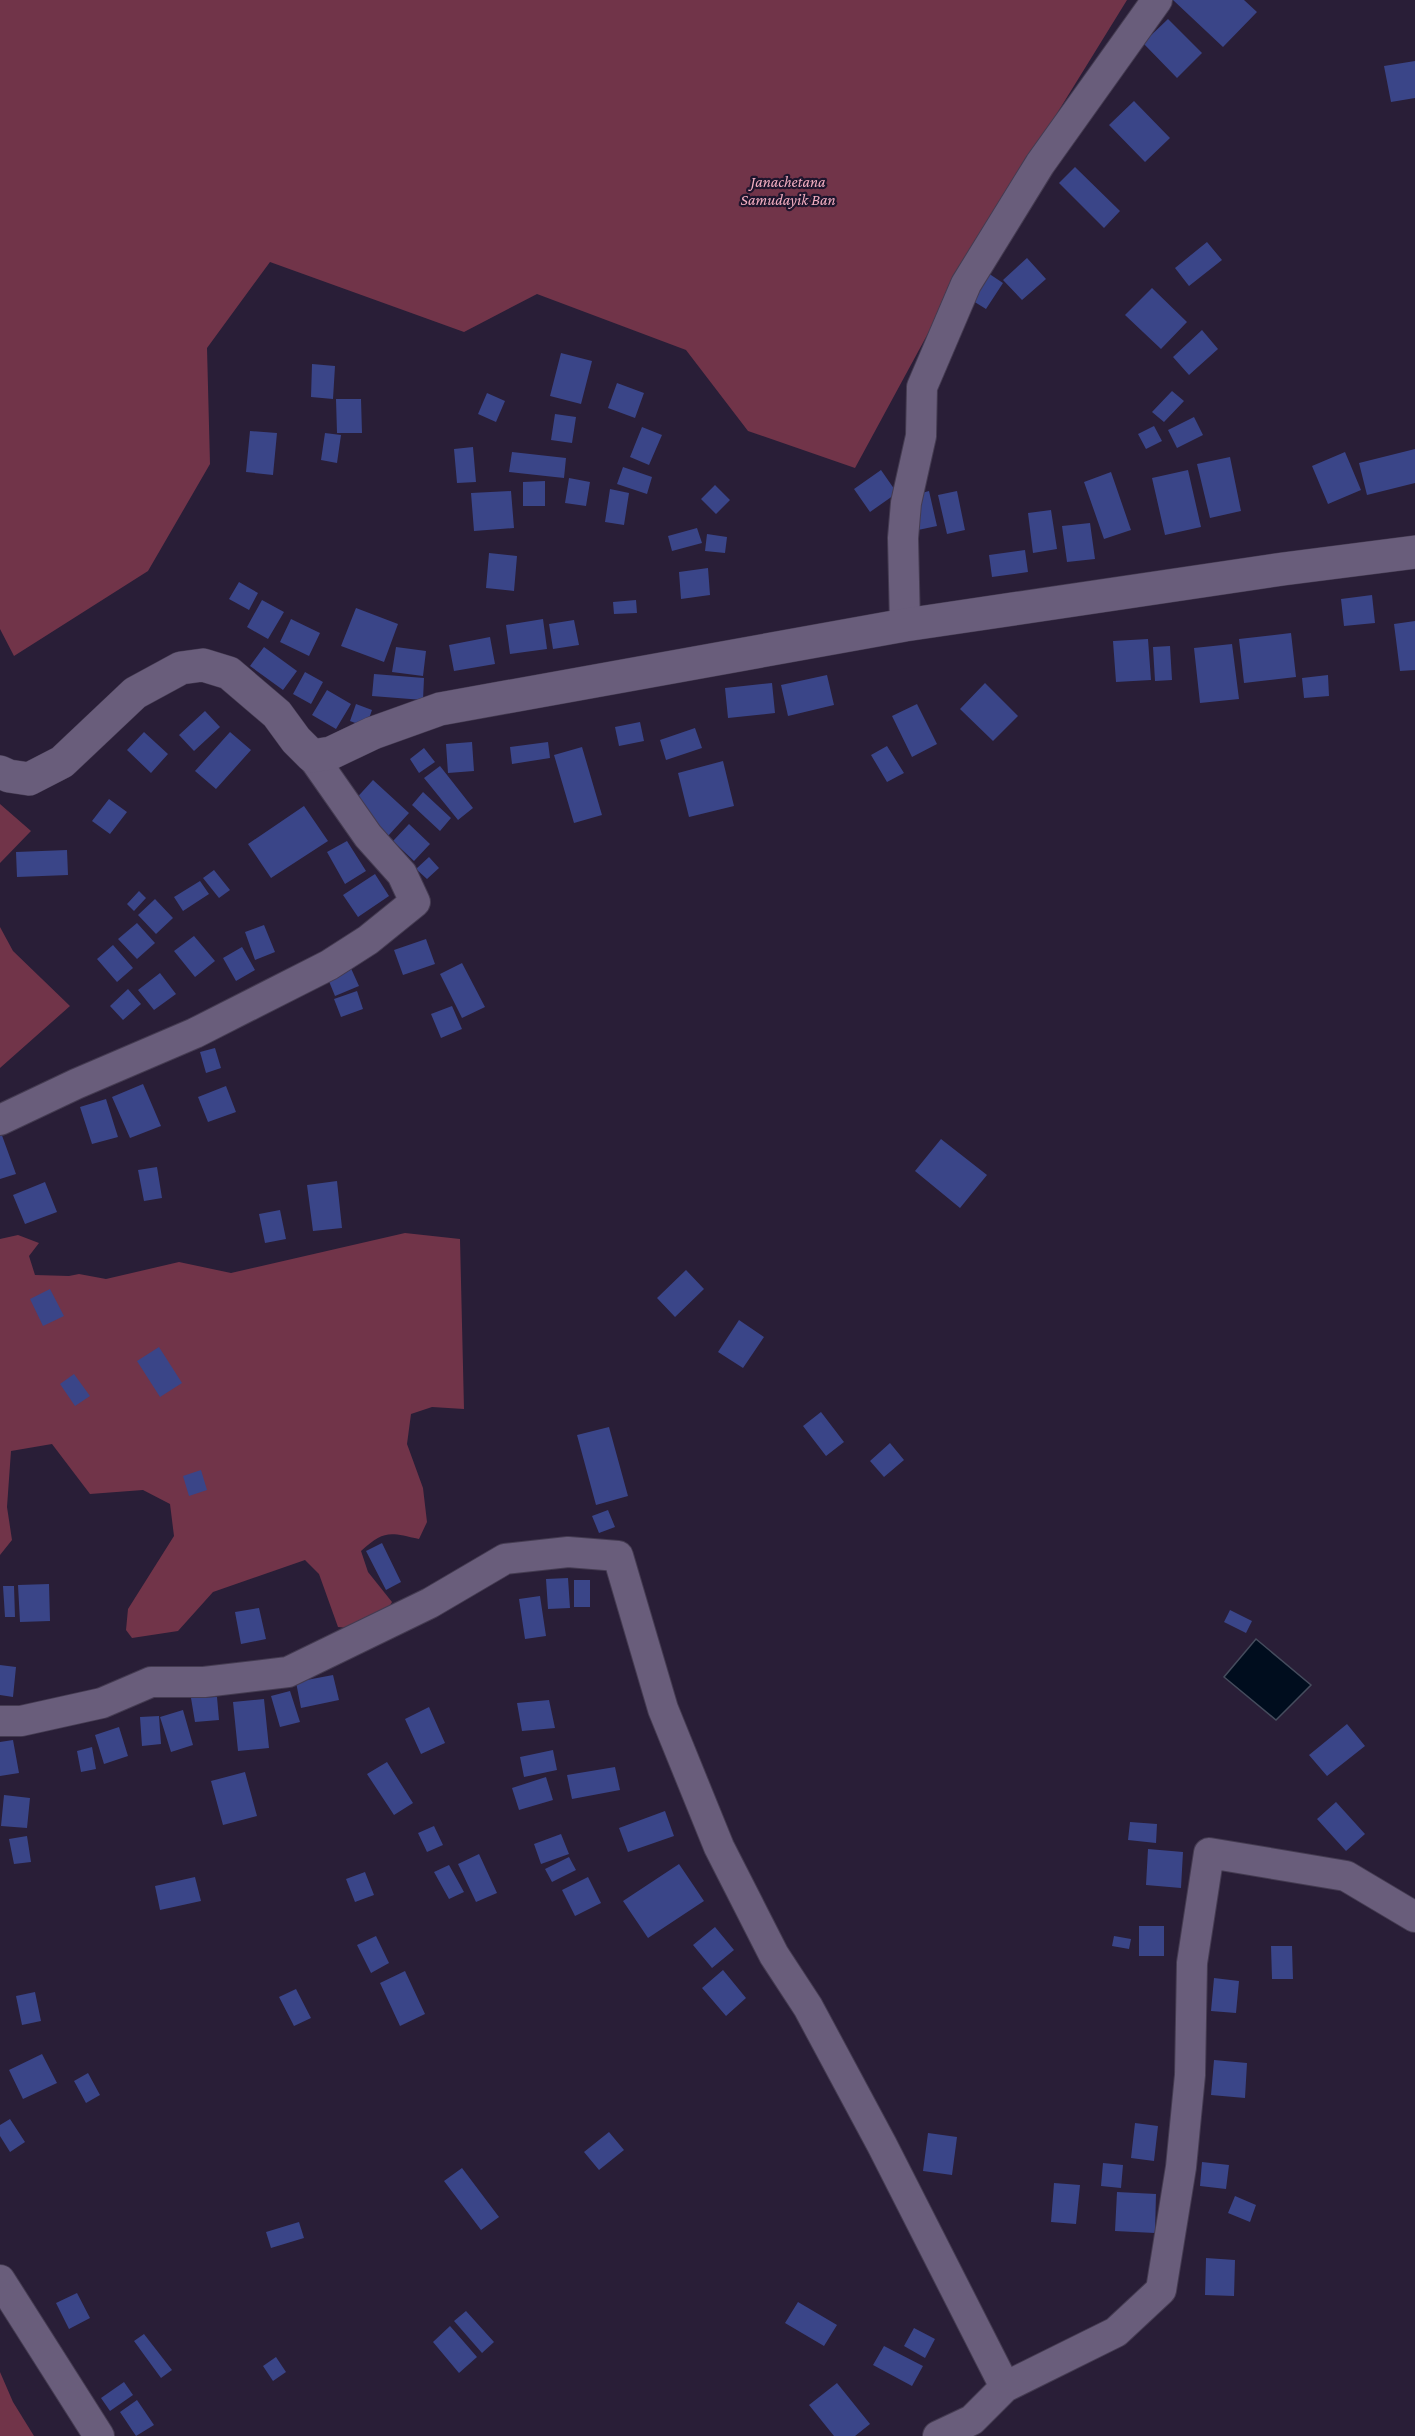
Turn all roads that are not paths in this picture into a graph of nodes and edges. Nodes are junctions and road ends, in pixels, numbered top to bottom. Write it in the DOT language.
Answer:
graph roads {
  1 [pos="1157,0"];
  2 [pos="1415,552"];
  3 [pos="905,625"];
  4 [pos="312,756"];
  5 [pos="0,772"];
  6 [pos="0,1120"];
  7 [pos="0,1721"];
  8 [pos="1415,1917"];
  9 [pos="0,2280"];
  10 [pos="1005,2387"];
  11 [pos="99,2436"];
  12 [pos="938,2436"];
  1 -- 3 [label="street"];
  2 -- 3 [label="street"];
  3 -- 4 [label="street"];
  4 -- 5 [label="street"];
  4 -- 6 [label="street"];
  7 -- 10 [label="street"];
  8 -- 10 [label="street"];
  9 -- 11 [label="street"];
  10 -- 12 [label="street"];
}
